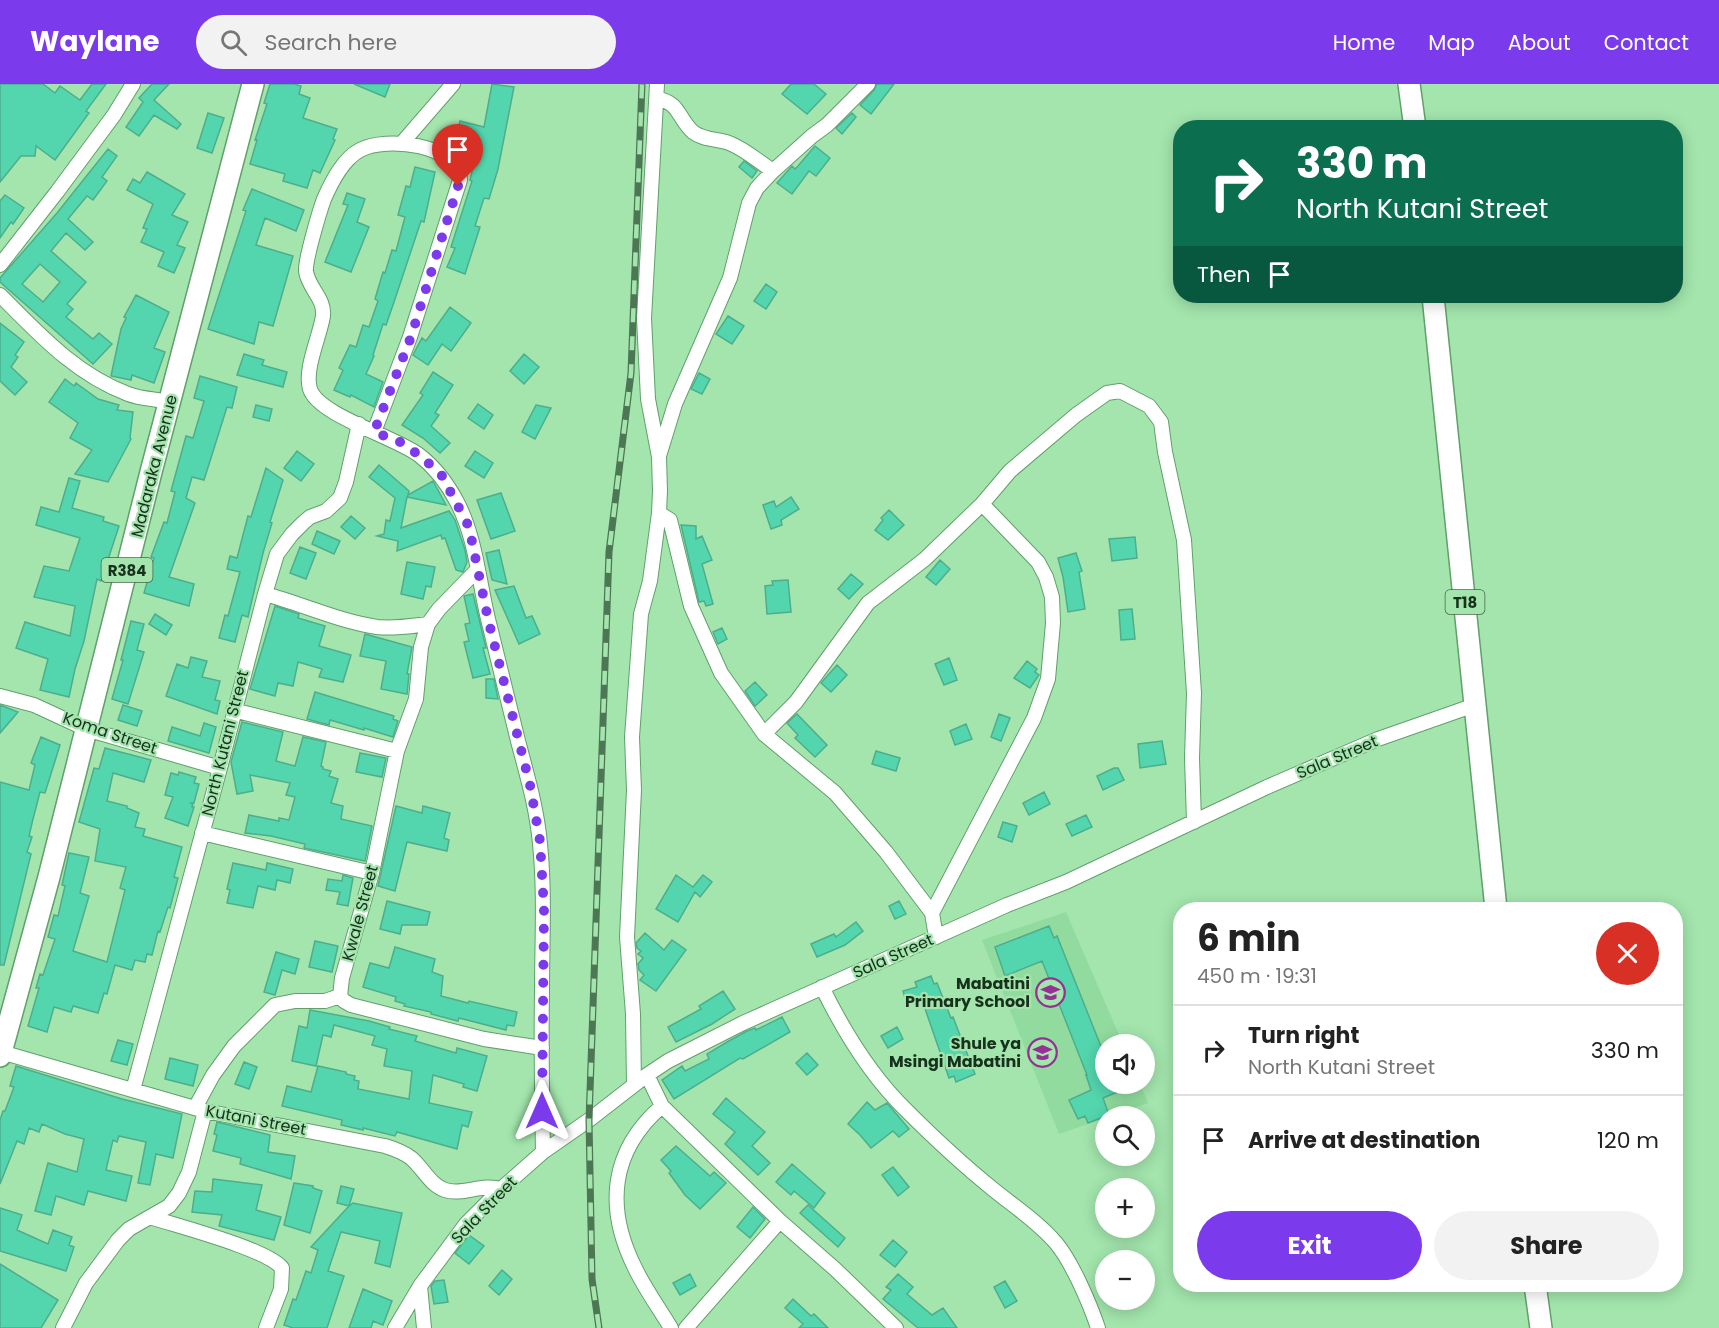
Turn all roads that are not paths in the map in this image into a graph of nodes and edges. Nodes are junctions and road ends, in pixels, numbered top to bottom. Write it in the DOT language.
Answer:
graph roads {
  1 [pos="134,84"];
  2 [pos="253,84"];
  3 [pos="453,84"];
  4 [pos="657,84"];
  5 [pos="868,84"];
  6 [pos="1409,84"];
  7 [pos="657,99"];
  8 [pos="1414,120"];
  9 [pos="402,143"];
  10 [pos="773,171"];
  11 [pos="0,265"];
  12 [pos="0,295"];
  13 [pos="1434,303"];
  14 [pos="169,402"];
  15 [pos="360,424"];
  16 [pos="374,432"];
  17 [pos="659,457"];
  18 [pos="982,504"];
  19 [pos="659,513"];
  20 [pos="477,570"];
  21 [pos="265,594"];
  22 [pos="428,624"];
  23 [pos="0,696"];
  24 [pos="1475,705"];
  25 [pos="233,710"];
  26 [pos="86,729"];
  27 [pos="764,734"];
  28 [pos="397,751"];
  29 [pos="220,768"];
  30 [pos="1194,822"];
  31 [pos="202,833"];
  32 [pos="372,873"];
  33 [pos="1495,902"];
  34 [pos="932,913"];
  35 [pos="936,937"];
  36 [pos="822,987"];
  37 [pos="340,996"];
  38 [pos="542,1048"];
  39 [pos="1,1054"];
  40 [pos="647,1075"];
  41 [pos="634,1085"];
  42 [pos="133,1090"];
  43 [pos="662,1106"];
  44 [pos="200,1110"];
  45 [pos="543,1152"];
  46 [pos="501,1189"];
  47 [pos="150,1217"];
  48 [pos="780,1221"];
  49 [pos="420,1286"];
  50 [pos="1536,1292"];
  51 [pos="63,1328"];
  52 [pos="266,1328"];
  53 [pos="395,1328"];
  54 [pos="424,1328"];
  55 [pos="670,1328"];
  56 [pos="686,1328"];
  57 [pos="896,1328"];
  58 [pos="1098,1328"];
  59 [pos="1541,1328"];
  1 -- 11 [label="street"];
  2 -- 14 [label="main road, Madaraka Avenue / R384"];
  3 -- 9 [label="street"];
  4 -- 7 [label="street"];
  5 -- 10 [label="street"];
  6 -- 8 [label="main road"];
  7 -- 10 [label="street"];
  7 -- 17 [label="street"];
  9 -- 15 [label="street"];
  9 -- 16 [label="street"];
  10 -- 17 [label="street"];
  12 -- 14 [label="street"];
  13 -- 24 [label="main road, T18"];
  14 -- 26 [label="main road, Madaraka Avenue / R384"];
  15 -- 16 [label="street"];
  15 -- 21 [label="street, North Kutani Street"];
  16 -- 20 [label="street"];
  17 -- 19 [label="street"];
  18 -- 27 [label="street"];
  18 -- 30 [label="street"];
  18 -- 34 [label="street"];
  19 -- 27 [label="street"];
  19 -- 41 [label="street"];
  20 -- 22 [label="street"];
  20 -- 38 [label="street"];
  21 -- 22 [label="street"];
  21 -- 25 [label="street, North Kutani Street"];
  22 -- 28 [label="street, Kwale Street"];
  23 -- 26 [label="street, Koma Street"];
  24 -- 30 [label="street, Sala Street"];
  24 -- 33 [label="main road, T18"];
  25 -- 28 [label="street"];
  25 -- 29 [label="street, North Kutani Street"];
  26 -- 29 [label="street, Koma Street"];
  26 -- 39 [label="main road, Madaraka Avenue / R384"];
  27 -- 34 [label="street"];
  28 -- 32 [label="street, Kwale Street"];
  29 -- 31 [label="street, North Kutani Street"];
  30 -- 35 [label="street, Sala Street"];
  31 -- 32 [label="street"];
  31 -- 42 [label="street, North Kutani Street"];
  32 -- 37 [label="street, Kwale Street"];
  34 -- 35 [label="street"];
  35 -- 36 [label="street, Sala Street"];
  36 -- 40 [label="street, Sala Street"];
  36 -- 58 [label="street"];
  37 -- 38 [label="street"];
  37 -- 44 [label="street"];
  38 -- 45 [label="street"];
  39 -- 42 [label="street, Kutani Street"];
  40 -- 41 [label="street, Sala Street"];
  40 -- 43 [label="street"];
  41 -- 45 [label="street, Sala Street"];
  42 -- 44 [label="street, Kutani Street"];
  43 -- 48 [label="street"];
  43 -- 55 [label="street"];
  44 -- 46 [label="street, Kutani Street"];
  44 -- 47 [label="street"];
  45 -- 46 [label="street, Sala Street"];
  46 -- 49 [label="street, Sala Street"];
  47 -- 51 [label="street"];
  47 -- 52 [label="street"];
  48 -- 56 [label="street"];
  48 -- 57 [label="street"];
  49 -- 53 [label="street, Sala Street"];
  49 -- 54 [label="street"];
  50 -- 59 [label="main road"];
}
